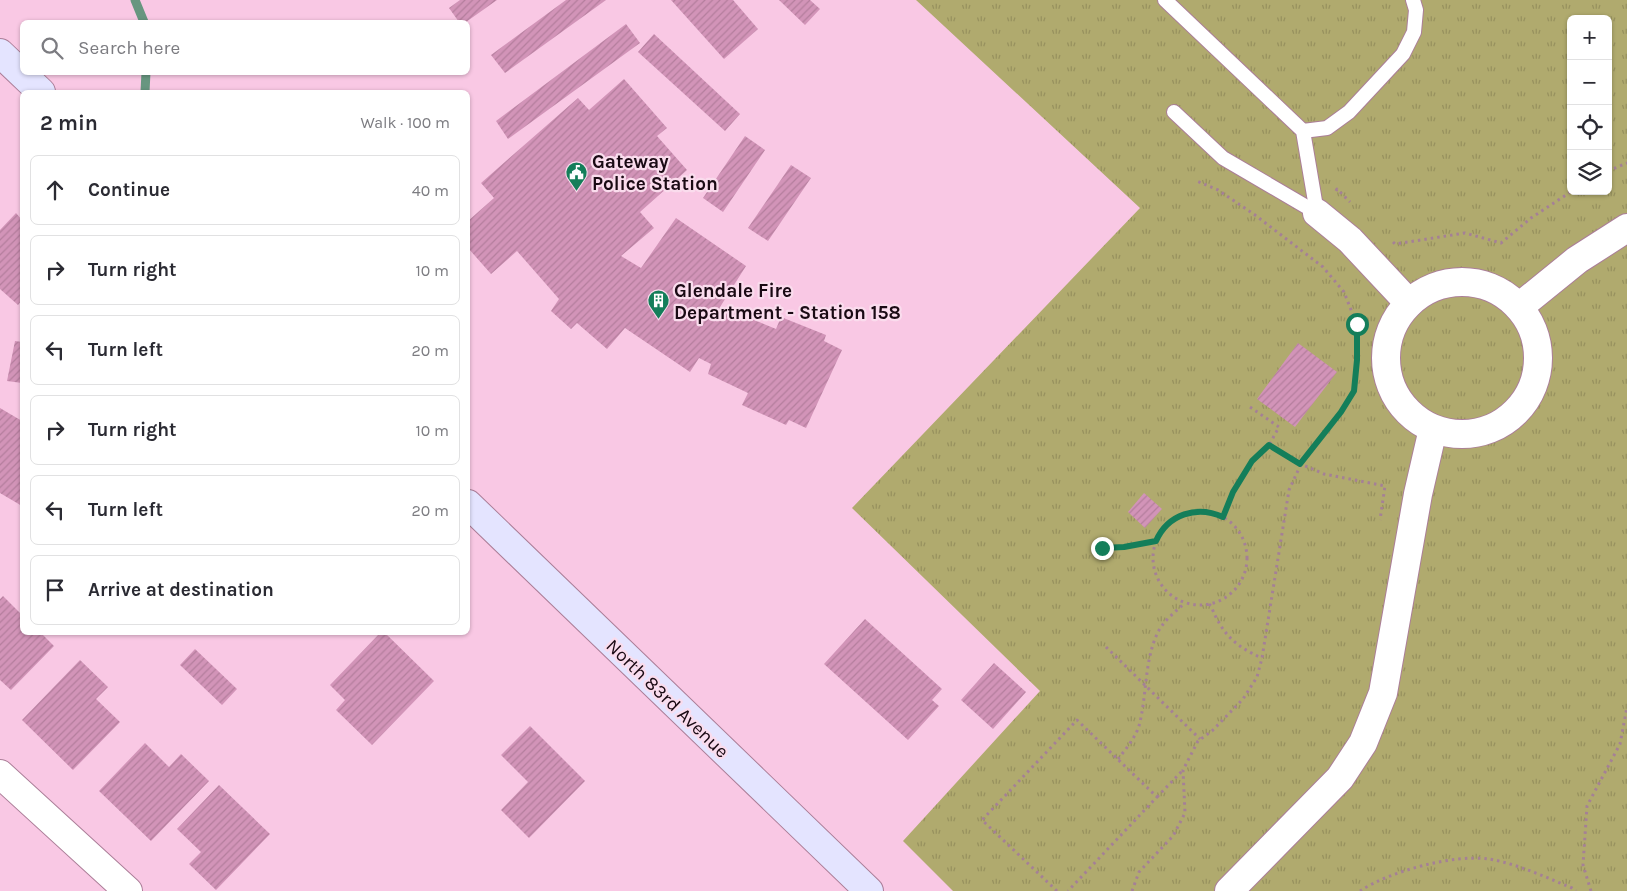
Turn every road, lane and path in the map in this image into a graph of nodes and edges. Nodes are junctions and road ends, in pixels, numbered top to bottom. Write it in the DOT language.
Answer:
graph roads {
  1 [pos="1165,0"];
  2 [pos="1413,0"];
  3 [pos="0,53"];
  4 [pos="20,72"];
  5 [pos="23,75"];
  6 [pos="39,90"];
  7 [pos="1174,112"];
  8 [pos="1303,131"];
  9 [pos="1627,163"];
  10 [pos="1612,169"];
  11 [pos="1197,181"];
  12 [pos="1338,189"];
  13 [pos="1567,194"];
  14 [pos="1356,207"];
  15 [pos="1317,213"];
  16 [pos="1627,228"];
  17 [pos="1389,238"];
  18 [pos="1409,303"];
  19 [pos="1519,307"];
  20 [pos="1250,407"];
  21 [pos="1433,429"];
  22 [pos="1269,445"];
  23 [pos="1300,464"];
  24 [pos="470,506"];
  25 [pos="1223,517"];
  26 [pos="1380,520"];
  27 [pos="1156,541"];
  28 [pos="1102,548"];
  29 [pos="1185,603"];
  30 [pos="1208,604"];
  31 [pos="1106,647"];
  32 [pos="1262,658"];
  33 [pos="1145,686"];
  34 [pos="1627,707"];
  35 [pos="1201,739"];
  36 [pos="1118,759"];
  37 [pos="1183,770"];
  38 [pos="0,774"];
  39 [pos="1158,797"];
  40 [pos="128,891"];
  41 [pos="869,891"];
  42 [pos="1057,891"];
  43 [pos="1068,891"];
  44 [pos="1132,891"];
  45 [pos="1229,891"];
  46 [pos="1360,891"];
  47 [pos="1576,891"];
  48 [pos="1592,891"];
  1 -- 8 [label="lane"];
  2 -- 8 [label="lane"];
  3 -- 4 [label="main road"];
  5 -- 6 [label="main road"];
  7 -- 15 [label="lane"];
  8 -- 15 [label="lane"];
  9 -- 10 [label="path"];
  11 -- 23 [label="path"];
  12 -- 14 [label="path"];
  13 -- 17 [label="path"];
  15 -- 18 [label="street"];
  16 -- 19 [label="street"];
  18 -- 19 [label="street"];
  18 -- 21 [label="street"];
  19 -- 21 [label="street"];
  20 -- 22 [label="path"];
  21 -- 45 [label="street"];
  22 -- 23 [label="path"];
  22 -- 25 [label="path"];
  23 -- 26 [label="path"];
  23 -- 32 [label="path"];
  24 -- 41 [label="main road, North 83rd Avenue"];
  25 -- 27 [label="path"];
  25 -- 30 [label="path"];
  27 -- 28 [label="path"];
  27 -- 29 [label="path"];
  29 -- 30 [label="path"];
  29 -- 33 [label="path"];
  30 -- 32 [label="path"];
  31 -- 33 [label="path"];
  32 -- 35 [label="path"];
  33 -- 35 [label="path"];
  33 -- 36 [label="path"];
  34 -- 48 [label="path"];
  35 -- 37 [label="path"];
  36 -- 39 [label="path"];
  36 -- 42 [label="path"];
  37 -- 39 [label="path"];
  37 -- 44 [label="path"];
  38 -- 40 [label="street"];
  39 -- 43 [label="path"];
  46 -- 47 [label="path"];
}
